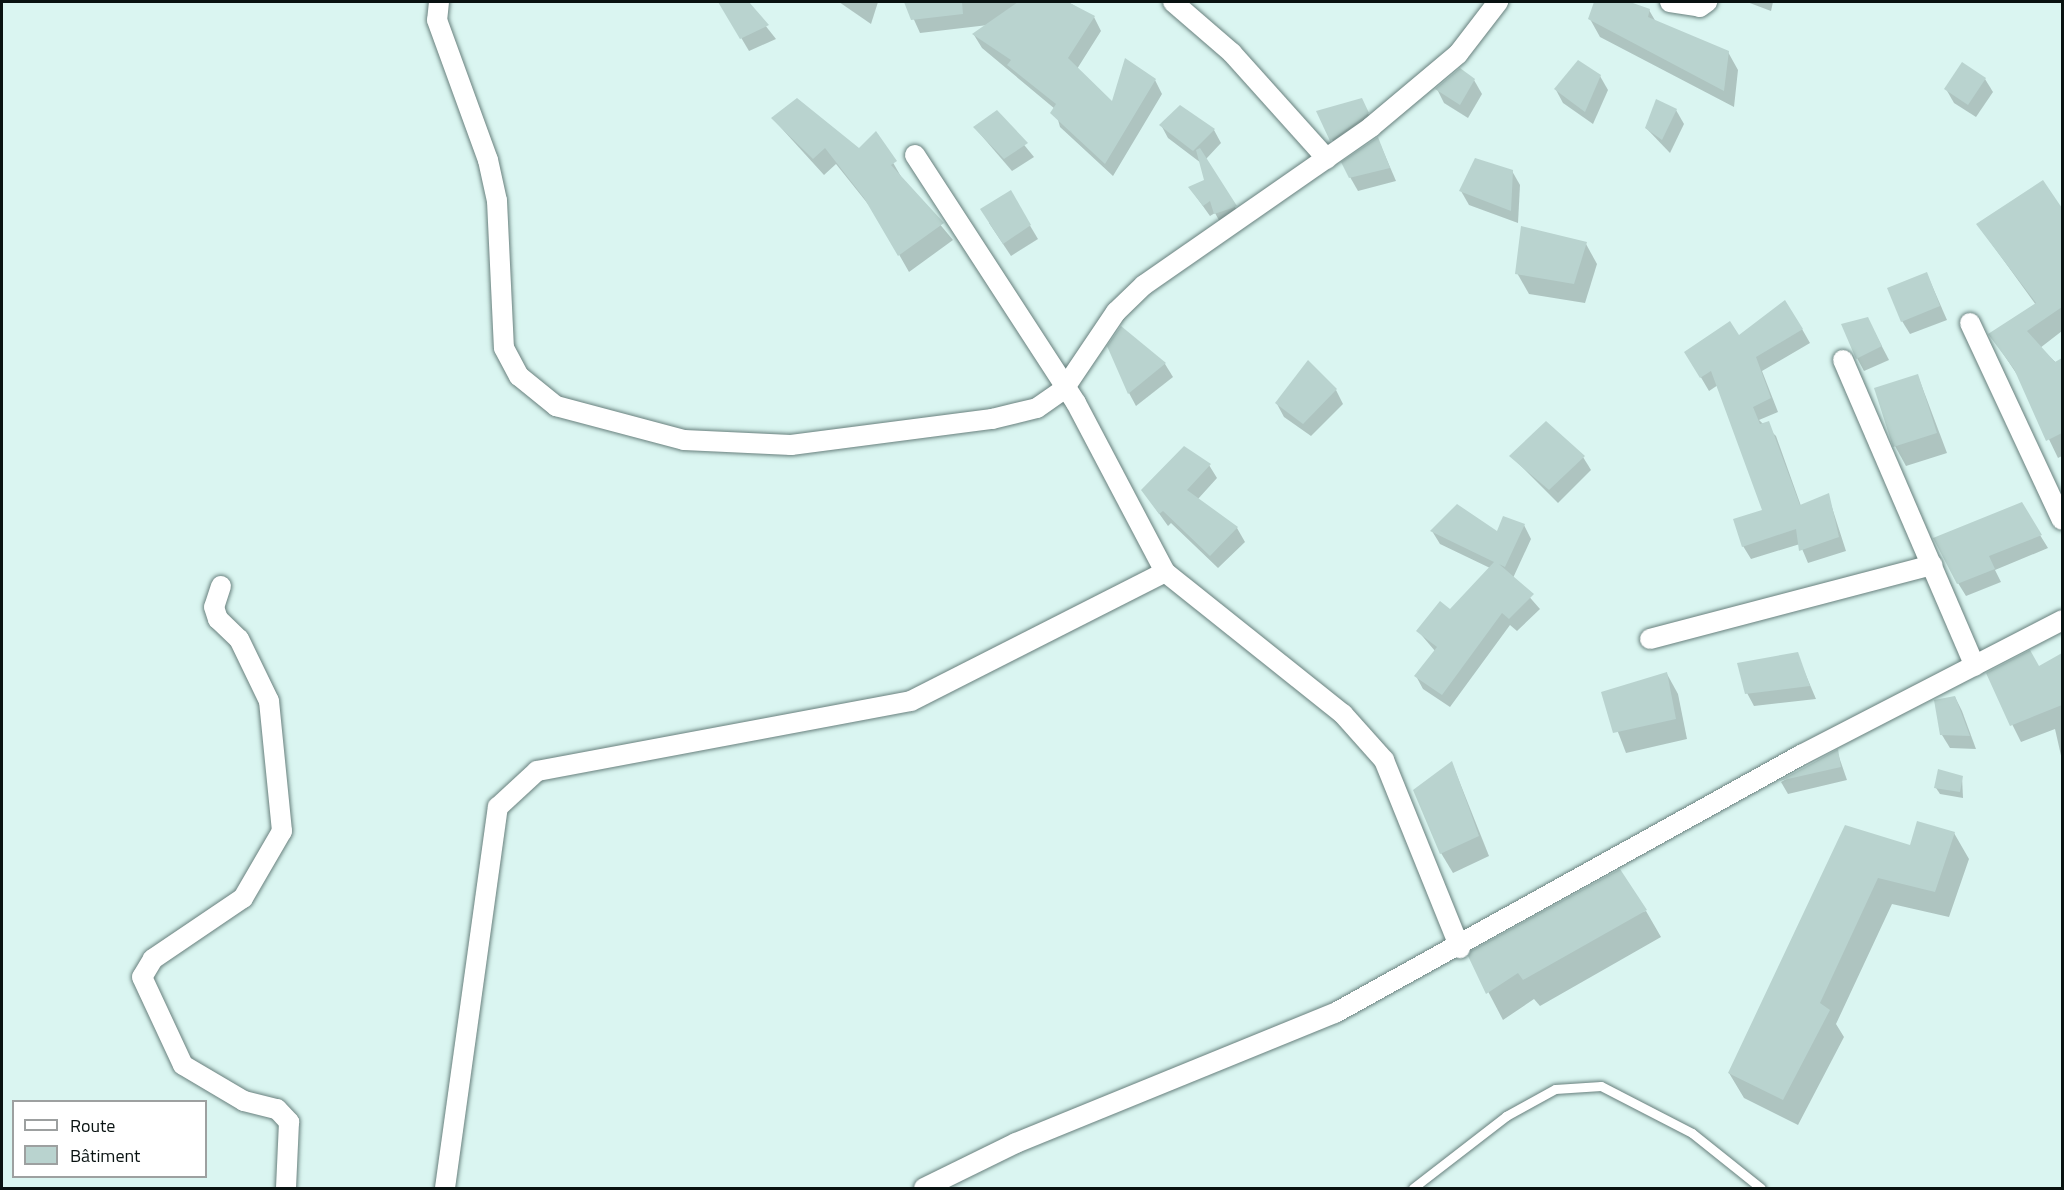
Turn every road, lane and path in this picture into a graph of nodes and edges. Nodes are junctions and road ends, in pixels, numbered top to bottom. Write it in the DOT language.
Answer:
graph roads {
  1 [pos="439,2"];
  2 [pos="1173,2"];
  3 [pos="1498,2"];
  4 [pos="1670,2"];
  5 [pos="1707,2"];
  6 [pos="915,156"];
  7 [pos="1327,159"];
  8 [pos="1970,323"];
  9 [pos="1843,360"];
  10 [pos="1064,389"];
  11 [pos="2062,520"];
  12 [pos="1932,565"];
  13 [pos="1165,572"];
  14 [pos="221,586"];
  15 [pos="2062,620"];
  16 [pos="1650,639"];
  17 [pos="1975,666"];
  18 [pos="1460,948"];
  19 [pos="286,1188"];
  20 [pos="445,1188"];
  21 [pos="924,1188"];
  22 [pos="1413,1188"];
  23 [pos="1761,1188"];
  1 -- 10 [label="street"];
  2 -- 7 [label="street"];
  3 -- 7 [label="street"];
  4 -- 5 [label="street"];
  6 -- 10 [label="street"];
  7 -- 10 [label="street"];
  8 -- 11 [label="street"];
  9 -- 12 [label="street"];
  10 -- 13 [label="street"];
  12 -- 16 [label="street"];
  12 -- 17 [label="street"];
  13 -- 18 [label="street"];
  13 -- 20 [label="street"];
  14 -- 19 [label="street"];
  15 -- 17 [label="street"];
  17 -- 18 [label="street"];
  18 -- 21 [label="street"];
  22 -- 23 [label="lane"];
}
